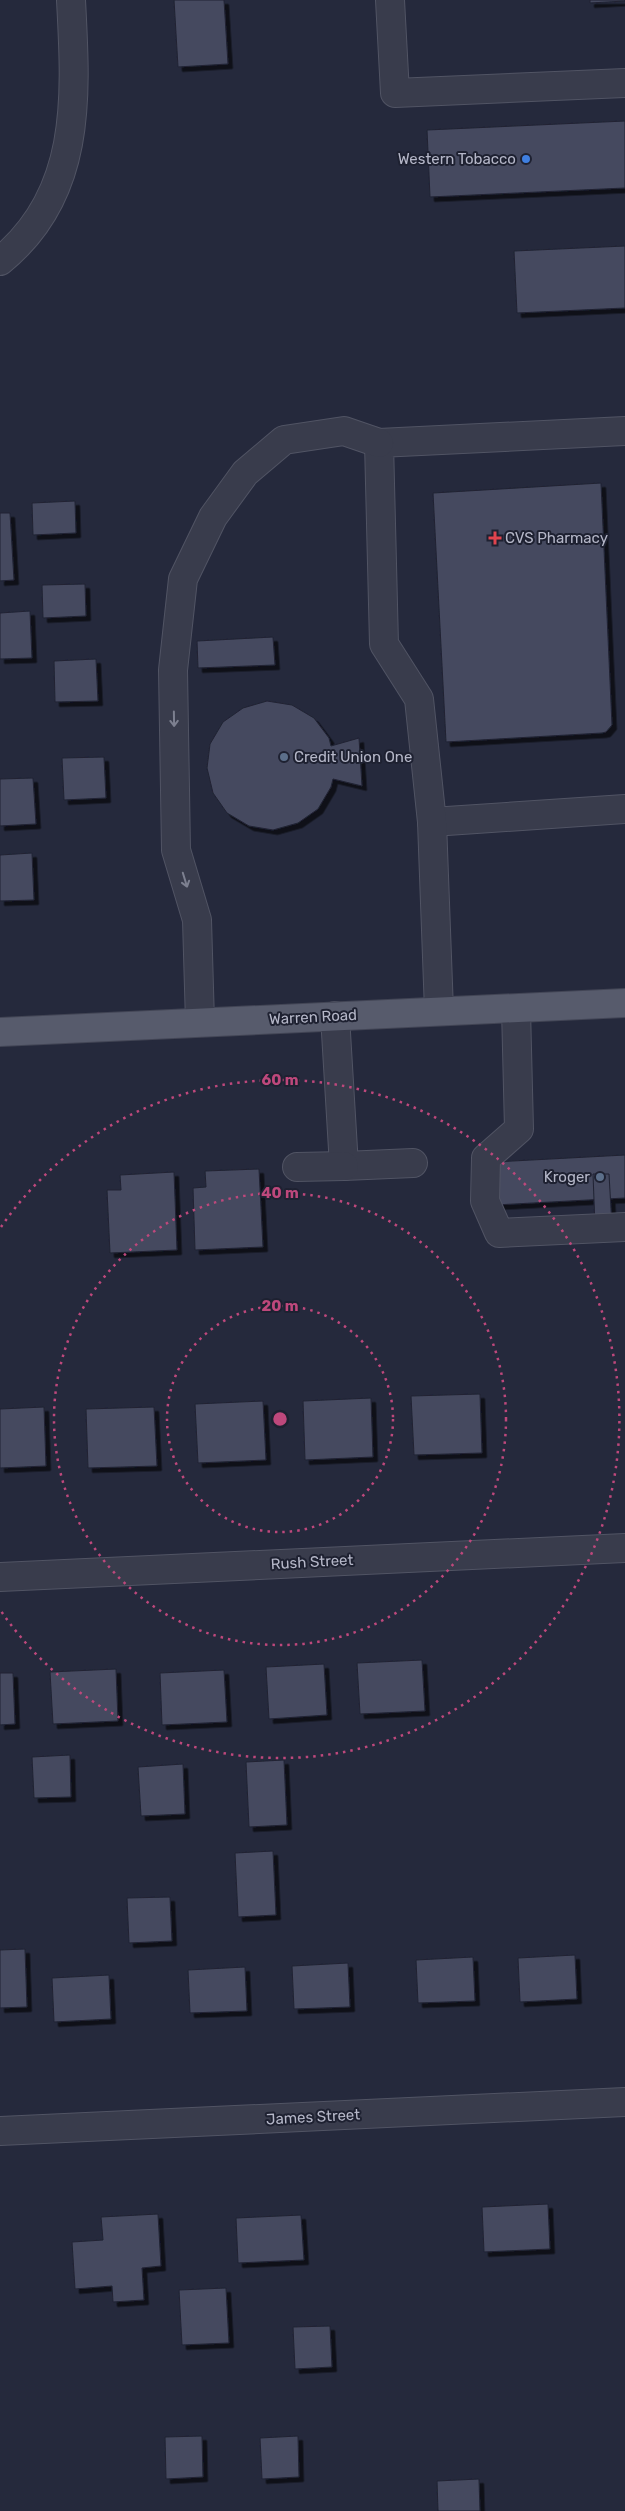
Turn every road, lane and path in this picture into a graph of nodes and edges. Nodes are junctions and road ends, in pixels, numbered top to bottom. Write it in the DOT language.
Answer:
graph roads {
  1 [pos="71,0"];
  2 [pos="390,0"];
  3 [pos="625,83"];
  4 [pos="0,261"];
  5 [pos="625,431"];
  6 [pos="378,443"];
  7 [pos="625,809"];
  8 [pos="432,822"];
  9 [pos="625,1003"];
  10 [pos="516,1009"];
  11 [pos="439,1011"];
  12 [pos="335,1016"];
  13 [pos="200,1022"];
  14 [pos="0,1032"];
  15 [pos="414,1163"];
  16 [pos="344,1166"];
  17 [pos="297,1167"];
  18 [pos="625,1227"];
  19 [pos="625,1548"];
  20 [pos="0,1576"];
  21 [pos="625,2102"];
  22 [pos="0,2131"];
  1 -- 4 [label="street"];
  2 -- 3 [label="street"];
  5 -- 6 [label="street"];
  6 -- 8 [label="street"];
  6 -- 13 [label="street, one-way"];
  7 -- 8 [label="street"];
  8 -- 11 [label="street"];
  9 -- 10 [label="main road, Warren Road"];
  10 -- 11 [label="main road, Warren Road"];
  10 -- 18 [label="street"];
  11 -- 12 [label="main road, Warren Road"];
  12 -- 13 [label="main road, Warren Road"];
  12 -- 16 [label="street"];
  13 -- 14 [label="main road, Warren Road"];
  15 -- 16 [label="street"];
  16 -- 17 [label="street"];
  19 -- 20 [label="street, Rush Street"];
  21 -- 22 [label="street, James Street"];
}
